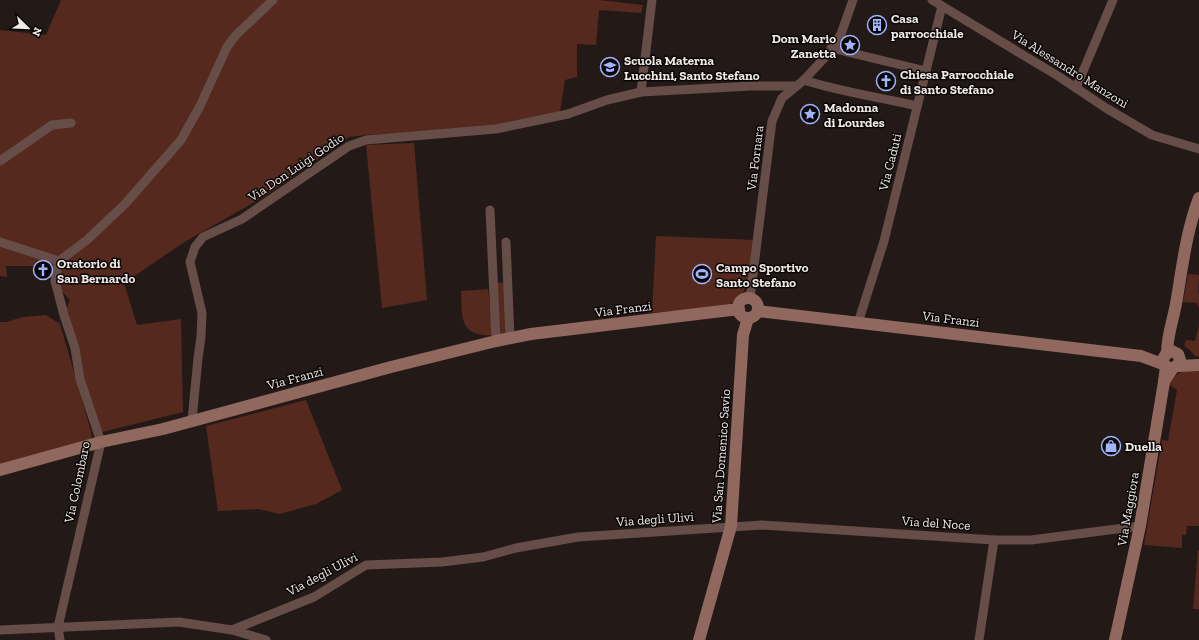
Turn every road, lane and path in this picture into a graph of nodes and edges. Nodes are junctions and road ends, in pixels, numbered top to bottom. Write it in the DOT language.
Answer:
graph roads {
  1 [pos="273,0"];
  2 [pos="652,0"];
  3 [pos="854,0"];
  4 [pos="932,0"];
  5 [pos="1113,0"];
  6 [pos="942,6"];
  7 [pos="832,48"];
  8 [pos="926,71"];
  9 [pos="804,80"];
  10 [pos="796,86"];
  11 [pos="1076,88"];
  12 [pos="641,92"];
  13 [pos="917,106"];
  14 [pos="71,123"];
  15 [pos="1199,149"];
  16 [pos="0,161"];
  17 [pos="1199,198"];
  18 [pos="490,210"];
  19 [pos="0,242"];
  20 [pos="506,242"];
  21 [pos="59,261"];
  22 [pos="750,298"];
  23 [pos="748,313"];
  24 [pos="858,323"];
  25 [pos="510,338"];
  26 [pos="496,340"];
  27 [pos="1171,360"];
  28 [pos="1199,364"];
  29 [pos="192,420"];
  30 [pos="101,442"];
  31 [pos="0,470"];
  32 [pos="731,526"];
  33 [pos="1140,526"];
  34 [pos="994,540"];
  35 [pos="58,627"];
  36 [pos="0,630"];
  37 [pos="232,630"];
  38 [pos="60,640"];
  39 [pos="266,640"];
  40 [pos="699,640"];
  41 [pos="979,640"];
  42 [pos="1115,640"];
  1 -- 21 [label="street"];
  2 -- 12 [label="street"];
  3 -- 7 [label="street, Via Fornara"];
  4 -- 6 [label="street, Via Alessandro Manzoni"];
  5 -- 11 [label="street"];
  6 -- 8 [label="street, Via Caduti"];
  6 -- 11 [label="street, Via Alessandro Manzoni"];
  7 -- 8 [label="street"];
  7 -- 9 [label="street, Via Fornara"];
  8 -- 13 [label="street, Via Caduti"];
  9 -- 10 [label="street, Via Fornara"];
  9 -- 13 [label="street"];
  10 -- 12 [label="street, Via Don Luigi Godio"];
  10 -- 22 [label="street, Via Fornara"];
  11 -- 15 [label="street, Via Alessandro Manzoni"];
  12 -- 29 [label="street, Via Don Luigi Godio"];
  13 -- 24 [label="street, Via Caduti"];
  14 -- 16 [label="street"];
  17 -- 27 [label="main road"];
  18 -- 26 [label="street"];
  19 -- 21 [label="street"];
  20 -- 25 [label="street"];
  21 -- 30 [label="street, Via Colombaro"];
  22 -- 23 [label="main road"];
  23 -- 24 [label="main road, Via Franzi"];
  23 -- 25 [label="main road, Via Franzi"];
  23 -- 32 [label="main road, Via San Domenico Savio"];
  24 -- 27 [label="main road, Via Franzi"];
  25 -- 26 [label="main road, Via Franzi"];
  26 -- 29 [label="main road, Via Franzi"];
  27 -- 28 [label="main road, Via Franzi"];
  27 -- 33 [label="main road, Via Maggiora"];
  29 -- 30 [label="main road, Via Franzi"];
  30 -- 31 [label="main road, Via Franzi"];
  30 -- 35 [label="street, Via Colombaro"];
  32 -- 34 [label="street, Via del Noce"];
  32 -- 37 [label="street, Via degli Ulivi"];
  32 -- 40 [label="main road, Via San Domenico Savio"];
  33 -- 34 [label="street, Via del Noce"];
  33 -- 42 [label="main road, Via Maggiora"];
  34 -- 41 [label="street"];
  35 -- 36 [label="street"];
  35 -- 37 [label="street"];
  35 -- 38 [label="street, Via Colombaro"];
  37 -- 39 [label="street"];
}
